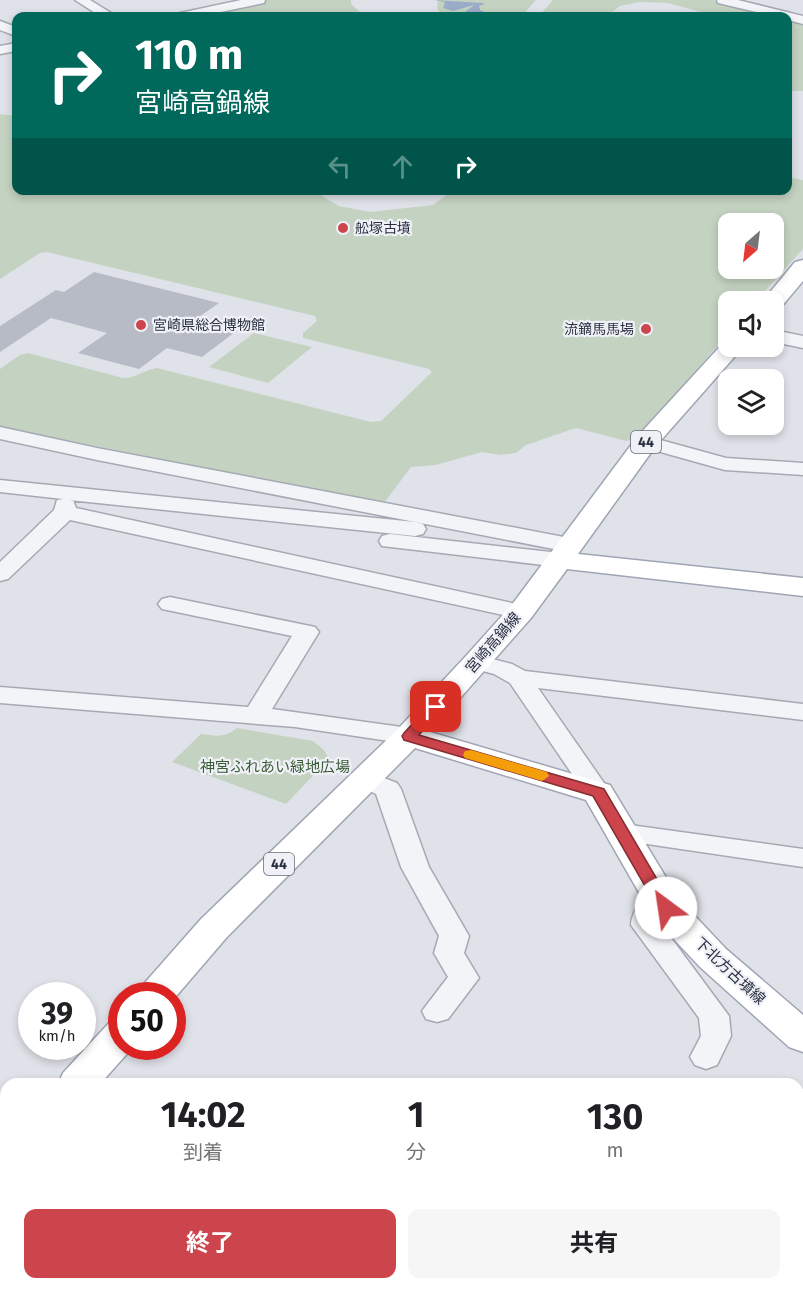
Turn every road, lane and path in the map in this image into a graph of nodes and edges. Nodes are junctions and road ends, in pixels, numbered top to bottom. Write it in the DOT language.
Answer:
graph roads {
  1 [pos="81,0"];
  2 [pos="194,0"];
  3 [pos="259,0"];
  4 [pos="723,0"];
  5 [pos="102,12"];
  6 [pos="209,12"];
  7 [pos="771,12"];
  8 [pos="803,267"];
  9 [pos="782,291"];
  10 [pos="784,338"];
  11 [pos="803,342"];
  12 [pos="723,357"];
  13 [pos="0,433"];
  14 [pos="646,442"];
  15 [pos="803,469"];
  16 [pos="0,486"];
  17 [pos="0,497"];
  18 [pos="65,509"];
  19 [pos="564,552"];
  20 [pos="9,554"];
  21 [pos="803,572"];
  22 [pos="0,574"];
  23 [pos="803,587"];
  24 [pos="170,604"];
  25 [pos="521,612"];
  26 [pos="477,662"];
  27 [pos="519,678"];
  28 [pos="0,695"];
  29 [pos="803,712"];
  30 [pos="255,716"];
  31 [pos="409,736"];
  32 [pos="366,778"];
  33 [pos="598,793"];
  34 [pos="623,833"];
  35 [pos="803,858"];
  36 [pos="660,901"];
  37 [pos="166,982"];
  38 [pos="437,1011"];
  39 [pos="802,1034"];
  40 [pos="108,1050"];
  41 [pos="706,1057"];
  42 [pos="82,1078"];
  1 -- 5 [label="street"];
  2 -- 6 [label="street"];
  3 -- 6 [label="street"];
  4 -- 7 [label="street"];
  8 -- 9 [label="main road"];
  10 -- 11 [label="street"];
  12 -- 14 [label="main road, 宮崎高鍋線 / 44"];
  13 -- 19 [label="street"];
  14 -- 15 [label="street"];
  14 -- 19 [label="main road, 宮崎高鍋線 / 44"];
  16 -- 19 [label="street"];
  17 -- 18 [label="street"];
  18 -- 19 [label="street"];
  18 -- 20 [label="street"];
  18 -- 25 [label="street"];
  19 -- 21 [label="main road"];
  19 -- 23 [label="main road"];
  19 -- 25 [label="main road, 宮崎高鍋線 / 44"];
  20 -- 22 [label="street"];
  24 -- 30 [label="street"];
  25 -- 26 [label="main road, 宮崎高鍋線 / 44"];
  26 -- 27 [label="street"];
  26 -- 31 [label="main road, 宮崎高鍋線 / 44"];
  27 -- 29 [label="street"];
  27 -- 33 [label="street"];
  28 -- 30 [label="street"];
  30 -- 31 [label="street"];
  31 -- 32 [label="main road, 宮崎高鍋線 / 44"];
  31 -- 33 [label="main road"];
  32 -- 37 [label="main road, 宮崎高鍋線 / 44"];
  32 -- 38 [label="street"];
  33 -- 34 [label="main road, 下北方古墳線"];
  34 -- 35 [label="street"];
  34 -- 36 [label="main road, 下北方古墳線"];
  36 -- 39 [label="main road, 下北方古墳線"];
  36 -- 41 [label="street"];
  40 -- 42 [label="main road"];
}
